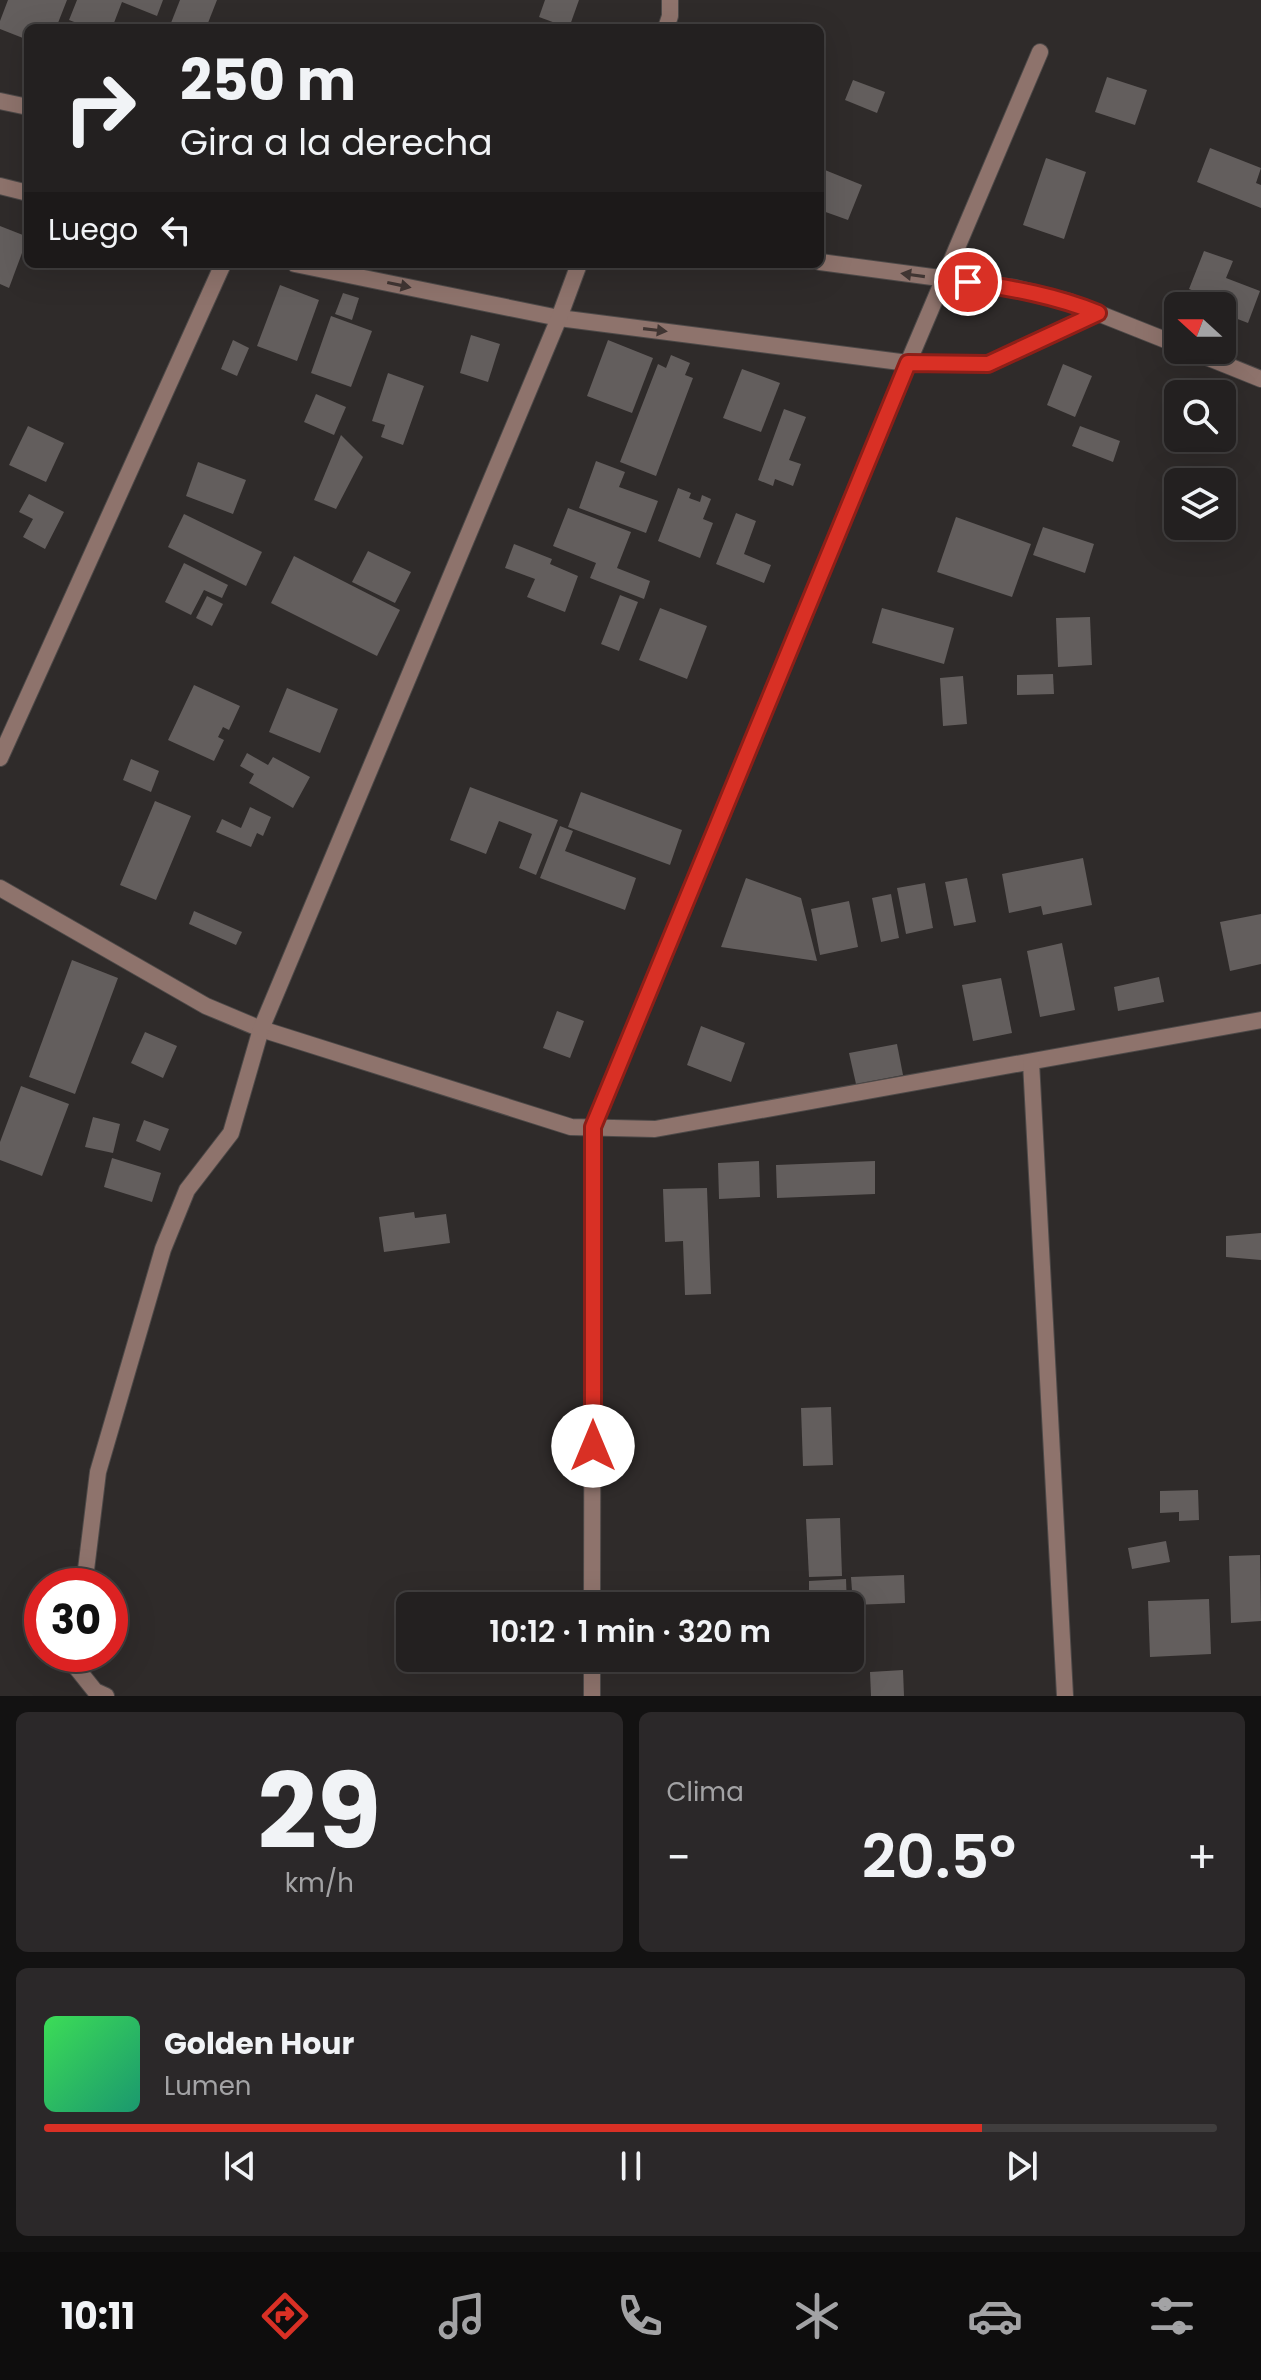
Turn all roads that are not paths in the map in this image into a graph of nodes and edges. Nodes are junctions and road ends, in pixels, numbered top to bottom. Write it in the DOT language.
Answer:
graph roads {
  1 [pos="670,0"];
  2 [pos="667,24"];
  3 [pos="1040,52"];
  4 [pos="0,101"];
  5 [pos="24,106"];
  6 [pos="0,186"];
  7 [pos="24,192"];
  8 [pos="824,263"];
  9 [pos="221,268"];
  10 [pos="315,268"];
  11 [pos="578,268"];
  12 [pos="944,279"];
  13 [pos="1098,313"];
  14 [pos="559,318"];
  15 [pos="1164,339"];
  16 [pos="908,363"];
  17 [pos="1224,364"];
  18 [pos="1261,379"];
  19 [pos="0,758"];
  20 [pos="0,888"];
  21 [pos="1261,1020"];
  22 [pos="261,1029"];
  23 [pos="1031,1062"];
  24 [pos="593,1127"];
  25 [pos="86,1568"];
  26 [pos="592,1592"];
  27 [pos="80,1672"];
  28 [pos="592,1672"];
  29 [pos="106,1696"];
  30 [pos="592,1696"];
  31 [pos="1065,1696"];
  1 -- 2 [label="street"];
  3 -- 12 [label="street"];
  4 -- 5 [label="street"];
  6 -- 7 [label="street"];
  12 -- 8 [label="street, one-way"];
  9 -- 19 [label="street"];
  10 -- 14 [label="street, one-way"];
  11 -- 14 [label="street"];
  12 -- 13 [label="street"];
  12 -- 16 [label="street"];
  13 -- 15 [label="street"];
  13 -- 16 [label="street"];
  14 -- 16 [label="street, one-way"];
  14 -- 22 [label="street"];
  16 -- 24 [label="street"];
  17 -- 18 [label="street"];
  20 -- 22 [label="street"];
  21 -- 23 [label="street"];
  22 -- 24 [label="street"];
  22 -- 25 [label="street"];
  23 -- 24 [label="street"];
  23 -- 31 [label="street"];
  24 -- 26 [label="street"];
  27 -- 29 [label="street"];
  28 -- 30 [label="street"];
}
